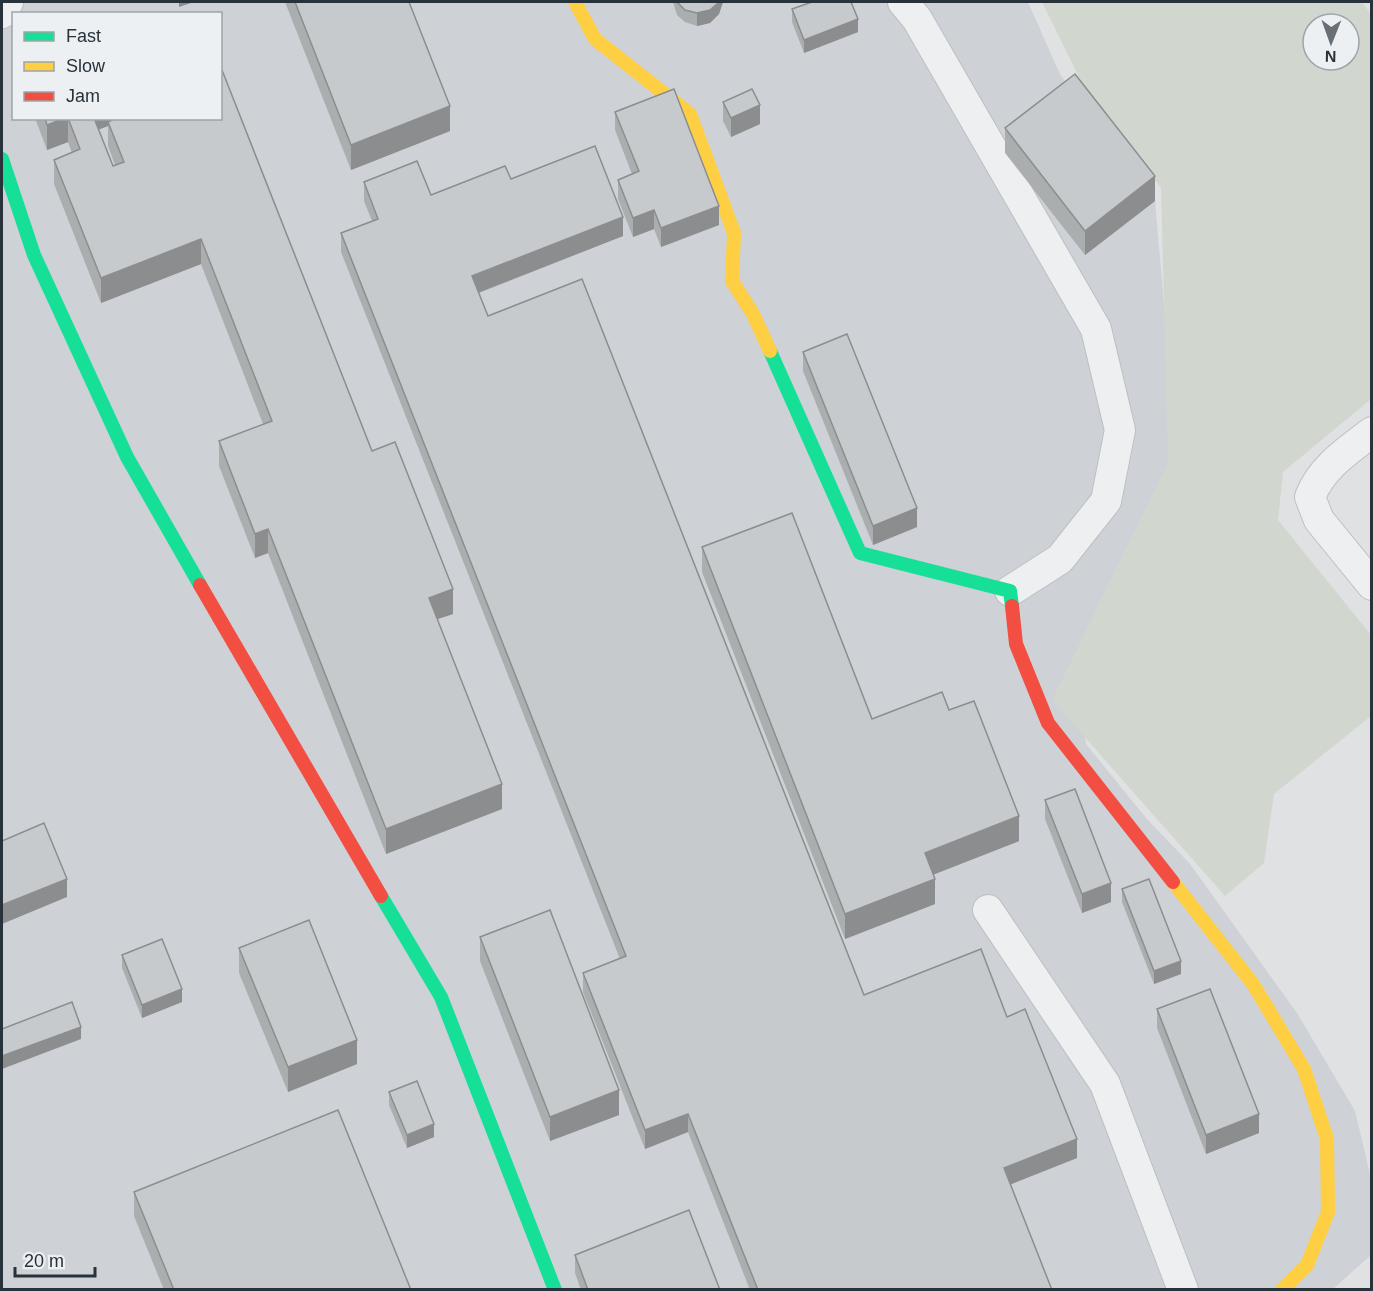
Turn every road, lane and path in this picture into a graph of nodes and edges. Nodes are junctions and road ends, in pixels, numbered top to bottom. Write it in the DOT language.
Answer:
graph roads {
  1 [pos="8,2"];
  2 [pos="575,2"];
  3 [pos="903,2"];
  4 [pos="2,13"];
  5 [pos="2,159"];
  6 [pos="1371,432"];
  7 [pos="1371,585"];
  8 [pos="1010,591"];
  9 [pos="988,910"];
  10 [pos="555,1290"];
  11 [pos="1183,1290"];
  12 [pos="1282,1290"];
  1 -- 4 [label="street"];
  2 -- 8 [label="street"];
  3 -- 8 [label="street"];
  5 -- 10 [label="street"];
  6 -- 7 [label="street"];
  8 -- 12 [label="street"];
  9 -- 11 [label="street"];
}
